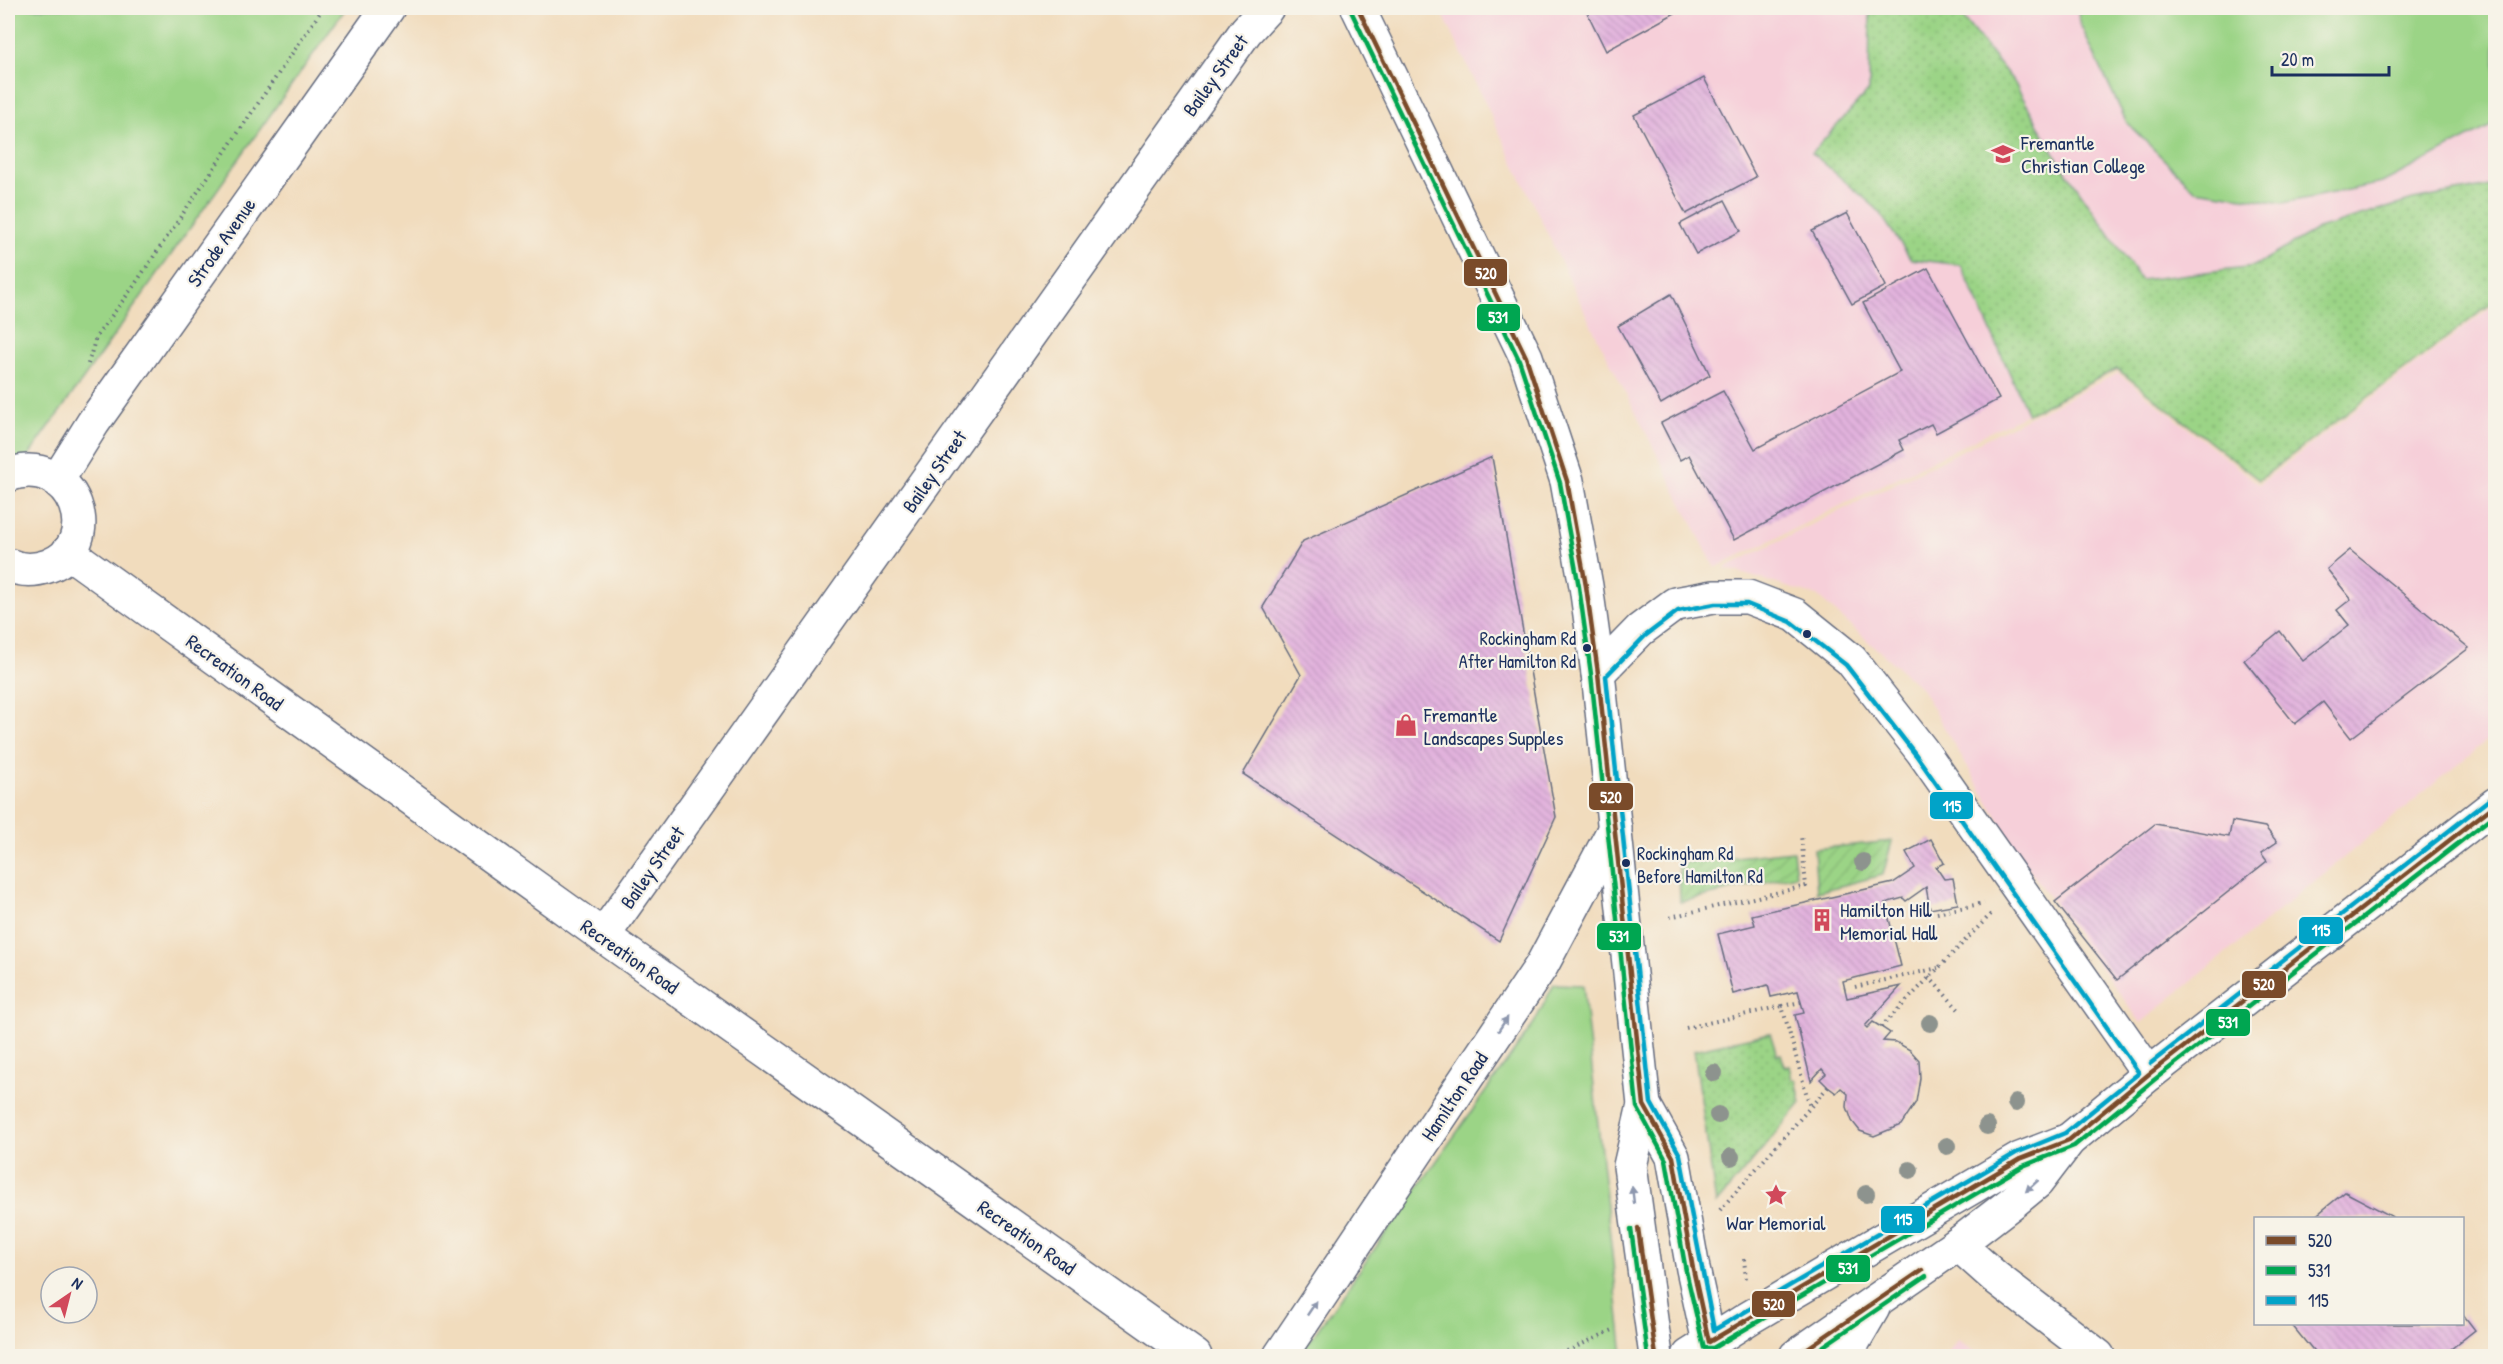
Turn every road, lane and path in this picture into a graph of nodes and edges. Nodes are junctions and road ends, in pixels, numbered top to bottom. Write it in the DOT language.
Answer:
graph roads {
  1 [pos="323,8"];
  2 [pos="388,8"];
  3 [pos="1267,8"];
  4 [pos="1358,8"];
  5 [pos="87,369"];
  6 [pos="8,475"];
  7 [pos="58,479"];
  8 [pos="68,552"];
  9 [pos="8,565"];
  10 [pos="1598,673"];
  11 [pos="2496,804"];
  12 [pos="1615,828"];
  13 [pos="1801,835"];
  14 [pos="1987,903"];
  15 [pos="1999,905"];
  16 [pos="1937,913"];
  17 [pos="1670,917"];
  18 [pos="603,936"];
  19 [pos="1938,968"];
  20 [pos="1929,978"];
  21 [pos="1855,987"];
  22 [pos="1801,1002"];
  23 [pos="1782,1006"];
  24 [pos="1960,1011"];
  25 [pos="1881,1027"];
  26 [pos="1686,1028"];
  27 [pos="2149,1074"];
  28 [pos="1827,1087"];
  29 [pos="1644,1105"];
  30 [pos="1810,1107"];
  31 [pos="2069,1140"];
  32 [pos="1717,1213"];
  33 [pos="1958,1244"];
  34 [pos="1877,1301"];
  35 [pos="1599,1335"];
  36 [pos="1703,1352"];
  37 [pos="1195,1356"];
  38 [pos="1280,1356"];
  39 [pos="1556,1356"];
  40 [pos="1656,1356"];
  41 [pos="1796,1356"];
  42 [pos="1845,1356"];
  43 [pos="2098,1356"];
  1 -- 5 [label="path"];
  2 -- 7 [label="street, Strode Avenue"];
  3 -- 18 [label="street, Bailey Street"];
  4 -- 10 [label="street"];
  6 -- 7 [label="street"];
  7 -- 8 [label="street"];
  8 -- 9 [label="street"];
  8 -- 18 [label="street, Recreation Road"];
  10 -- 12 [label="street"];
  10 -- 27 [label="street"];
  11 -- 27 [label="street"];
  12 -- 29 [label="street"];
  38 -- 12 [label="street, Hamilton Road, one-way"];
  13 -- 17 [label="path"];
  14 -- 16 [label="path"];
  15 -- 19 [label="path"];
  18 -- 37 [label="street, Recreation Road"];
  19 -- 20 [label="path"];
  19 -- 21 [label="path"];
  20 -- 24 [label="path"];
  20 -- 25 [label="path"];
  22 -- 23 [label="path"];
  23 -- 26 [label="path"];
  23 -- 30 [label="path"];
  27 -- 31 [label="street"];
  28 -- 30 [label="path"];
  29 -- 36 [label="street"];
  40 -- 29 [label="street, one-way"];
  30 -- 32 [label="path"];
  31 -- 33 [label="street, one-way"];
  31 -- 36 [label="street"];
  33 -- 34 [label="street"];
  33 -- 43 [label="street"];
  34 -- 41 [label="street"];
  34 -- 42 [label="street"];
  35 -- 39 [label="path"];
}
